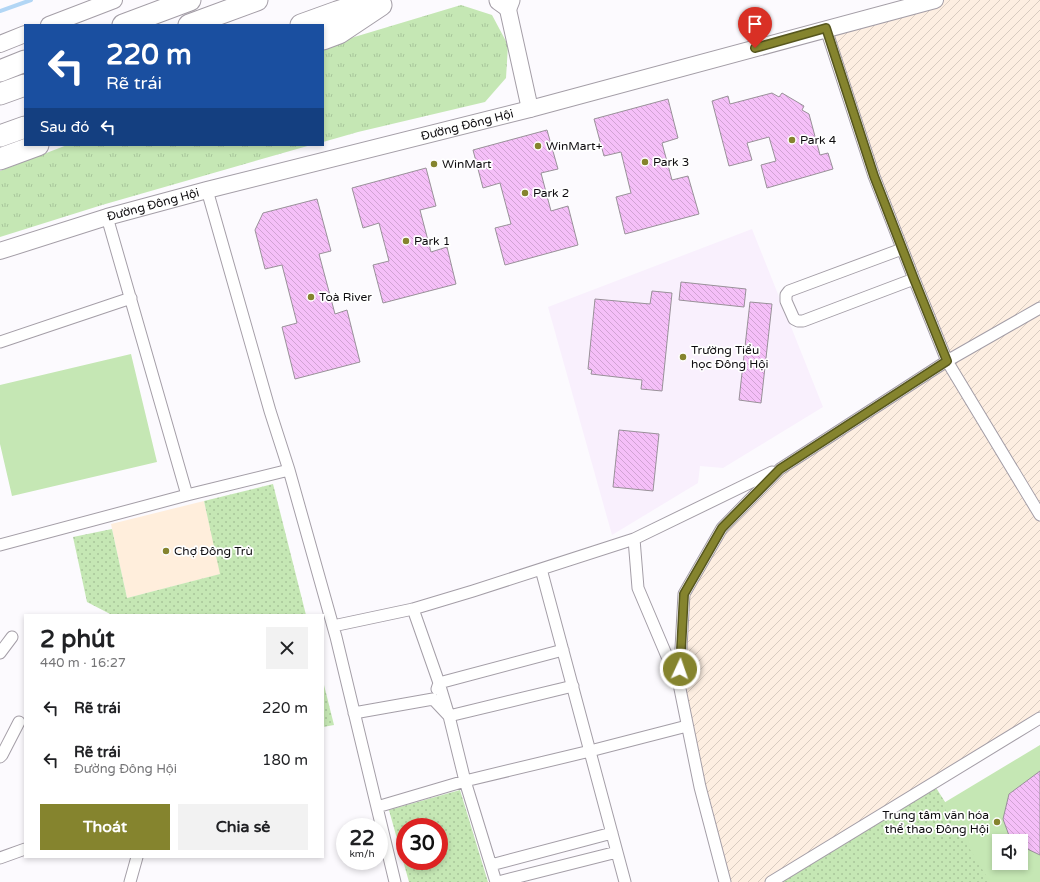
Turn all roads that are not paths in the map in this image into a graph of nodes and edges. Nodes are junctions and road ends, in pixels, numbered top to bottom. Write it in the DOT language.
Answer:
graph roads {
  1 [pos="114,0"];
  2 [pos="190,0"];
  3 [pos="257,0"];
  4 [pos="374,0"];
  5 [pos="389,0"];
  6 [pos="934,0"];
  7 [pos="505,2"];
  8 [pos="52,24"];
  9 [pos="126,24"];
  10 [pos="192,24"];
  11 [pos="304,24"];
  12 [pos="826,28"];
  13 [pos="24,34"];
  14 [pos="324,39"];
  15 [pos="0,44"];
  16 [pos="24,61"];
  17 [pos="0,71"];
  18 [pos="24,85"];
  19 [pos="0,94"];
  20 [pos="530,109"];
  21 [pos="24,127"];
  22 [pos="0,136"];
  23 [pos="35,146"];
  24 [pos="4,158"];
  25 [pos="207,190"];
  26 [pos="107,217"];
  27 [pos="902,249"];
  28 [pos="0,250"];
  29 [pos="914,279"];
  30 [pos="131,298"];
  31 [pos="1040,308"];
  32 [pos="0,342"];
  33 [pos="947,361"];
  34 [pos="780,469"];
  35 [pos="289,470"];
  36 [pos="187,495"];
  37 [pos="1040,516"];
  38 [pos="634,539"];
  39 [pos="0,545"];
  40 [pos="542,569"];
  41 [pos="414,608"];
  42 [pos="333,626"];
  43 [pos="12,637"];
  44 [pos="563,650"];
  45 [pos="0,653"];
  46 [pos="439,683"];
  47 [pos="679,684"];
  48 [pos="573,686"];
  49 [pos="433,699"];
  50 [pos="354,713"];
  51 [pos="449,716"];
  52 [pos="1040,718"];
  53 [pos="19,722"];
  54 [pos="687,726"];
  55 [pos="590,751"];
  56 [pos="0,757"];
  57 [pos="464,781"];
  58 [pos="377,807"];
  59 [pos="612,833"];
  60 [pos="24,849"];
  61 [pos="617,852"];
  62 [pos="0,858"];
  63 [pos="137,858"];
  64 [pos="491,865"];
  65 [pos="130,882"];
  66 [pos="394,882"];
  67 [pos="497,882"];
  68 [pos="625,882"];
  69 [pos="725,882"];
  70 [pos="771,882"];
  1 -- 8 [label="street"];
  2 -- 9 [label="highway"];
  3 -- 10 [label="highway"];
  4 -- 11 [label="highway"];
  5 -- 14 [label="highway"];
  6 -- 12 [label="street, Đường Đông Hội"];
  7 -- 20 [label="street"];
  12 -- 20 [label="street, Đường Đông Hội"];
  12 -- 27 [label="street"];
  13 -- 15 [label="street"];
  16 -- 17 [label="highway"];
  18 -- 19 [label="highway"];
  20 -- 25 [label="street, Đường Đông Hội"];
  21 -- 22 [label="highway"];
  23 -- 24 [label="highway"];
  25 -- 26 [label="street, Đường Đông Hội"];
  25 -- 35 [label="street"];
  26 -- 28 [label="street, Đường Đông Hội"];
  26 -- 30 [label="street"];
  27 -- 29 [label="street"];
  27 -- 29 [label="street"];
  29 -- 33 [label="street"];
  30 -- 32 [label="street"];
  30 -- 36 [label="street"];
  31 -- 33 [label="street"];
  33 -- 34 [label="street"];
  33 -- 37 [label="street"];
  34 -- 38 [label="street"];
  34 -- 47 [label="street"];
  35 -- 36 [label="street"];
  35 -- 42 [label="street"];
  36 -- 39 [label="street"];
  38 -- 40 [label="street"];
  38 -- 47 [label="street"];
  40 -- 41 [label="street"];
  40 -- 44 [label="street"];
  41 -- 42 [label="street"];
  41 -- 46 [label="street"];
  42 -- 50 [label="street"];
  43 -- 45 [label="street"];
  44 -- 46 [label="street"];
  44 -- 48 [label="street"];
  46 -- 49 [label="street"];
  46 -- 51 [label="street"];
  47 -- 54 [label="street"];
  48 -- 51 [label="street"];
  48 -- 55 [label="street"];
  49 -- 50 [label="street"];
  49 -- 51 [label="street"];
  50 -- 58 [label="street"];
  51 -- 57 [label="street"];
  52 -- 70 [label="street"];
  53 -- 56 [label="street"];
  54 -- 55 [label="street"];
  54 -- 69 [label="street"];
  55 -- 57 [label="street"];
  55 -- 59 [label="street"];
  57 -- 58 [label="street"];
  57 -- 64 [label="street"];
  58 -- 66 [label="street"];
  59 -- 61 [label="street"];
  59 -- 64 [label="street"];
  60 -- 62 [label="street"];
  61 -- 67 [label="street"];
  61 -- 68 [label="street"];
  63 -- 65 [label="street"];
  64 -- 67 [label="street"];
}
